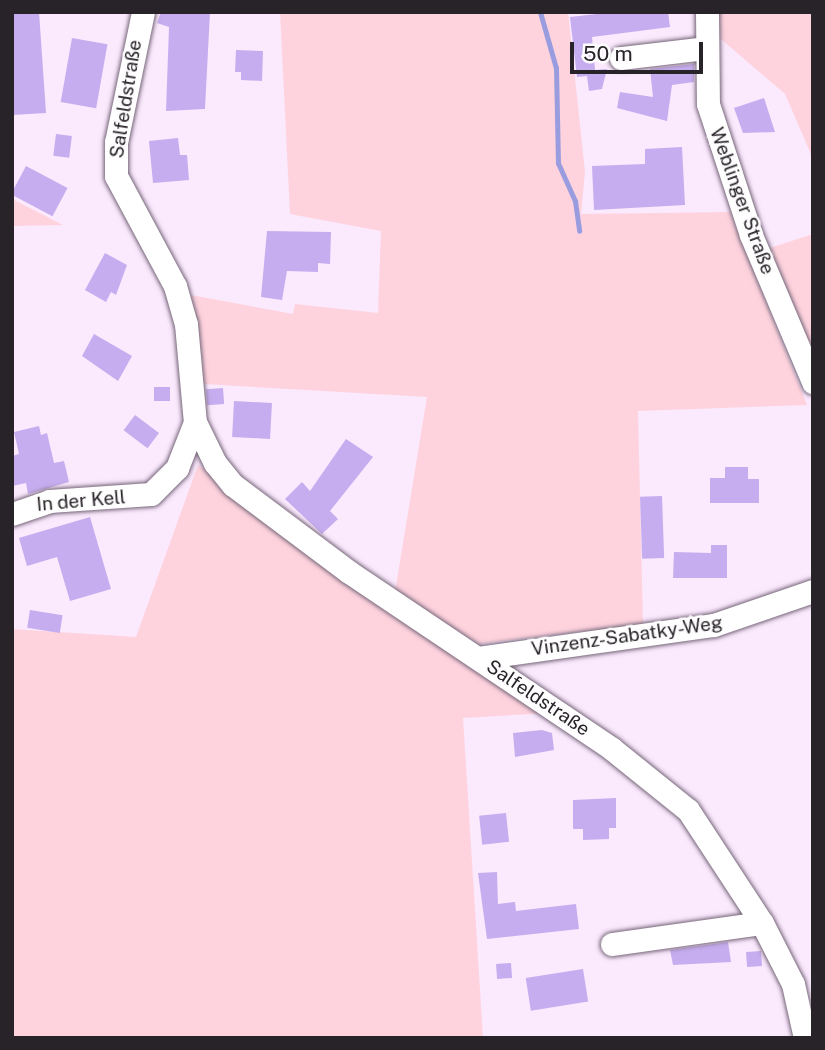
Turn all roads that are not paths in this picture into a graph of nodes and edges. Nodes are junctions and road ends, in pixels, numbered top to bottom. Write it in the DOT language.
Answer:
graph roads {
  1 [pos="143,12"];
  2 [pos="707,12"];
  3 [pos="706,48"];
  4 [pos="621,58"];
  5 [pos="813,382"];
  6 [pos="195,422"];
  7 [pos="151,494"];
  8 [pos="12,514"];
  9 [pos="813,591"];
  10 [pos="478,658"];
  11 [pos="762,923"];
  12 [pos="611,944"];
  13 [pos="805,1038"];
  1 -- 6 [label="street, Salfeldstraße"];
  2 -- 3 [label="street, Weblinger Straße"];
  3 -- 4 [label="street"];
  3 -- 5 [label="street, Weblinger Straße"];
  6 -- 7 [label="street, Salfeldstraße"];
  6 -- 10 [label="street, Salfeldstraße"];
  7 -- 8 [label="street, In der Kell"];
  9 -- 10 [label="street, Vinzenz-Sabatky-Weg"];
  10 -- 11 [label="street, Salfeldstraße"];
  11 -- 12 [label="street"];
  11 -- 13 [label="street, Salfeldstraße"];
}
